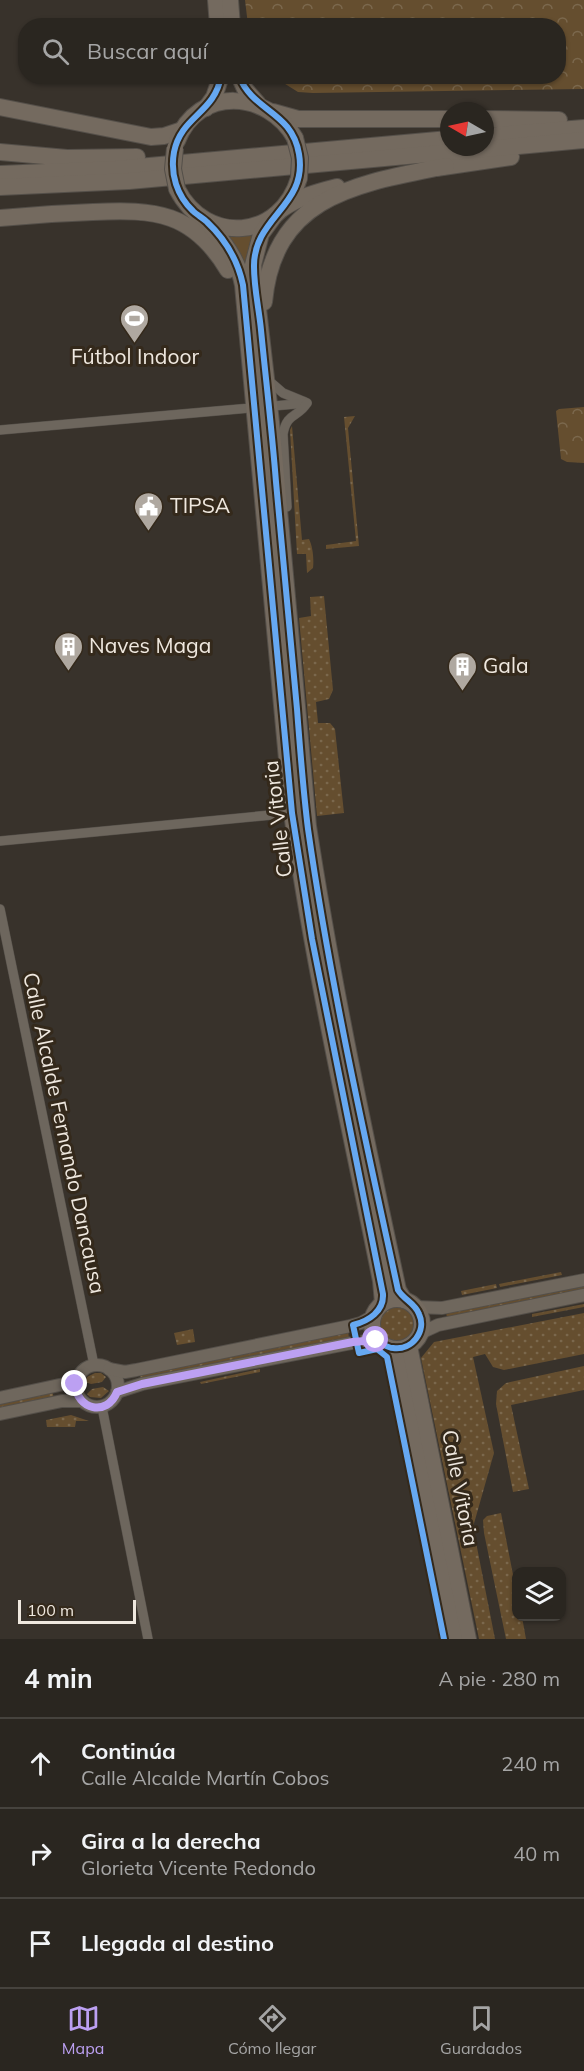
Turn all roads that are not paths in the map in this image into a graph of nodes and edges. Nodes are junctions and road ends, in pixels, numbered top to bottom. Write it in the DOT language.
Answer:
graph roads {
  1 [pos="216,0"];
  2 [pos="230,0"];
  3 [pos="217,18"];
  4 [pos="231,18"];
  5 [pos="218,84"];
  6 [pos="243,84"];
  7 [pos="0,106"];
  8 [pos="206,108"];
  9 [pos="266,108"];
  10 [pos="440,119"];
  11 [pos="494,119"];
  12 [pos="584,119"];
  13 [pos="584,128"];
  14 [pos="182,130"];
  15 [pos="494,135"];
  16 [pos="440,140"];
  17 [pos="584,140"];
  18 [pos="584,147"];
  19 [pos="0,152"];
  20 [pos="270,154"];
  21 [pos="446,166"];
  22 [pos="0,174"];
  23 [pos="0,187"];
  24 [pos="279,212"];
  25 [pos="60,213"];
  26 [pos="200,217"];
  27 [pos="0,218"];
  28 [pos="246,325"];
  29 [pos="266,374"];
  30 [pos="307,403"];
  31 [pos="262,406"];
  32 [pos="0,430"];
  33 [pos="281,532"];
  34 [pos="304,794"];
  35 [pos="292,813"];
  36 [pos="0,841"];
  37 [pos="317,889"];
  38 [pos="0,909"];
  39 [pos="584,1280"];
  40 [pos="584,1295"];
  41 [pos="409,1304"];
  42 [pos="378,1310"];
  43 [pos="379,1341"];
  44 [pos="407,1344"];
  45 [pos="94,1365"];
  46 [pos="109,1369"];
  47 [pos="77,1378"];
  48 [pos="117,1392"];
  49 [pos="0,1398"];
  50 [pos="81,1401"];
  51 [pos="102,1407"];
  52 [pos="0,1414"];
  53 [pos="148,1639"];
  54 [pos="453,1639"];
  55 [pos="468,1639"];
  1 -- 3 [label="highway"];
  2 -- 4 [label="highway"];
  5 -- 8 [label="highway"];
  6 -- 9 [label="highway"];
  7 -- 14 [label="highway"];
  8 -- 9 [label="highway"];
  8 -- 14 [label="highway"];
  9 -- 10 [label="highway"];
  9 -- 24 [label="highway, bridge"];
  11 -- 12 [label="highway"];
  13 -- 15 [label="highway"];
  14 -- 26 [label="highway, bridge"];
  16 -- 20 [label="highway"];
  17 -- 23 [label="highway"];
  18 -- 21 [label="highway"];
  19 -- 20 [label="highway"];
  20 -- 22 [label="highway"];
  21 -- 24 [label="highway"];
  21 -- 29 [label="highway"];
  24 -- 26 [label="highway"];
  24 -- 29 [label="highway, Calle Vitoria"];
  25 -- 26 [label="highway"];
  25 -- 27 [label="highway"];
  25 -- 28 [label="highway"];
  26 -- 28 [label="highway, Calle Vitoria"];
  28 -- 31 [label="highway, Calle Vitoria"];
  29 -- 30 [label="street"];
  29 -- 31 [label="highway, Calle Vitoria"];
  30 -- 31 [label="street"];
  30 -- 33 [label="street"];
  31 -- 32 [label="street"];
  31 -- 33 [label="highway, Calle Vitoria"];
  31 -- 35 [label="highway, Calle Vitoria"];
  33 -- 34 [label="highway, Calle Vitoria"];
  34 -- 35 [label="highway"];
  34 -- 37 [label="highway, Calle Vitoria"];
  35 -- 36 [label="street"];
  35 -- 37 [label="highway"];
  35 -- 42 [label="highway, Calle Vitoria"];
  37 -- 41 [label="highway, Calle Vitoria"];
  38 -- 45 [label="street, Calle Alcalde Fernando Dancausa"];
  39 -- 41 [label="main road"];
  40 -- 44 [label="main road"];
  41 -- 42 [label="highway"];
  41 -- 44 [label="highway"];
  42 -- 43 [label="highway"];
  42 -- 46 [label="main road"];
  43 -- 44 [label="highway"];
  43 -- 48 [label="main road"];
  44 -- 54 [label="highway, Calle Vitoria"];
  44 -- 55 [label="highway, Calle Vitoria"];
  45 -- 46 [label="main road"];
  45 -- 47 [label="main road"];
  46 -- 48 [label="main road"];
  47 -- 49 [label="main road"];
  47 -- 50 [label="main road"];
  48 -- 51 [label="main road"];
  50 -- 51 [label="main road"];
  50 -- 52 [label="main road"];
  51 -- 53 [label="street"];
}
